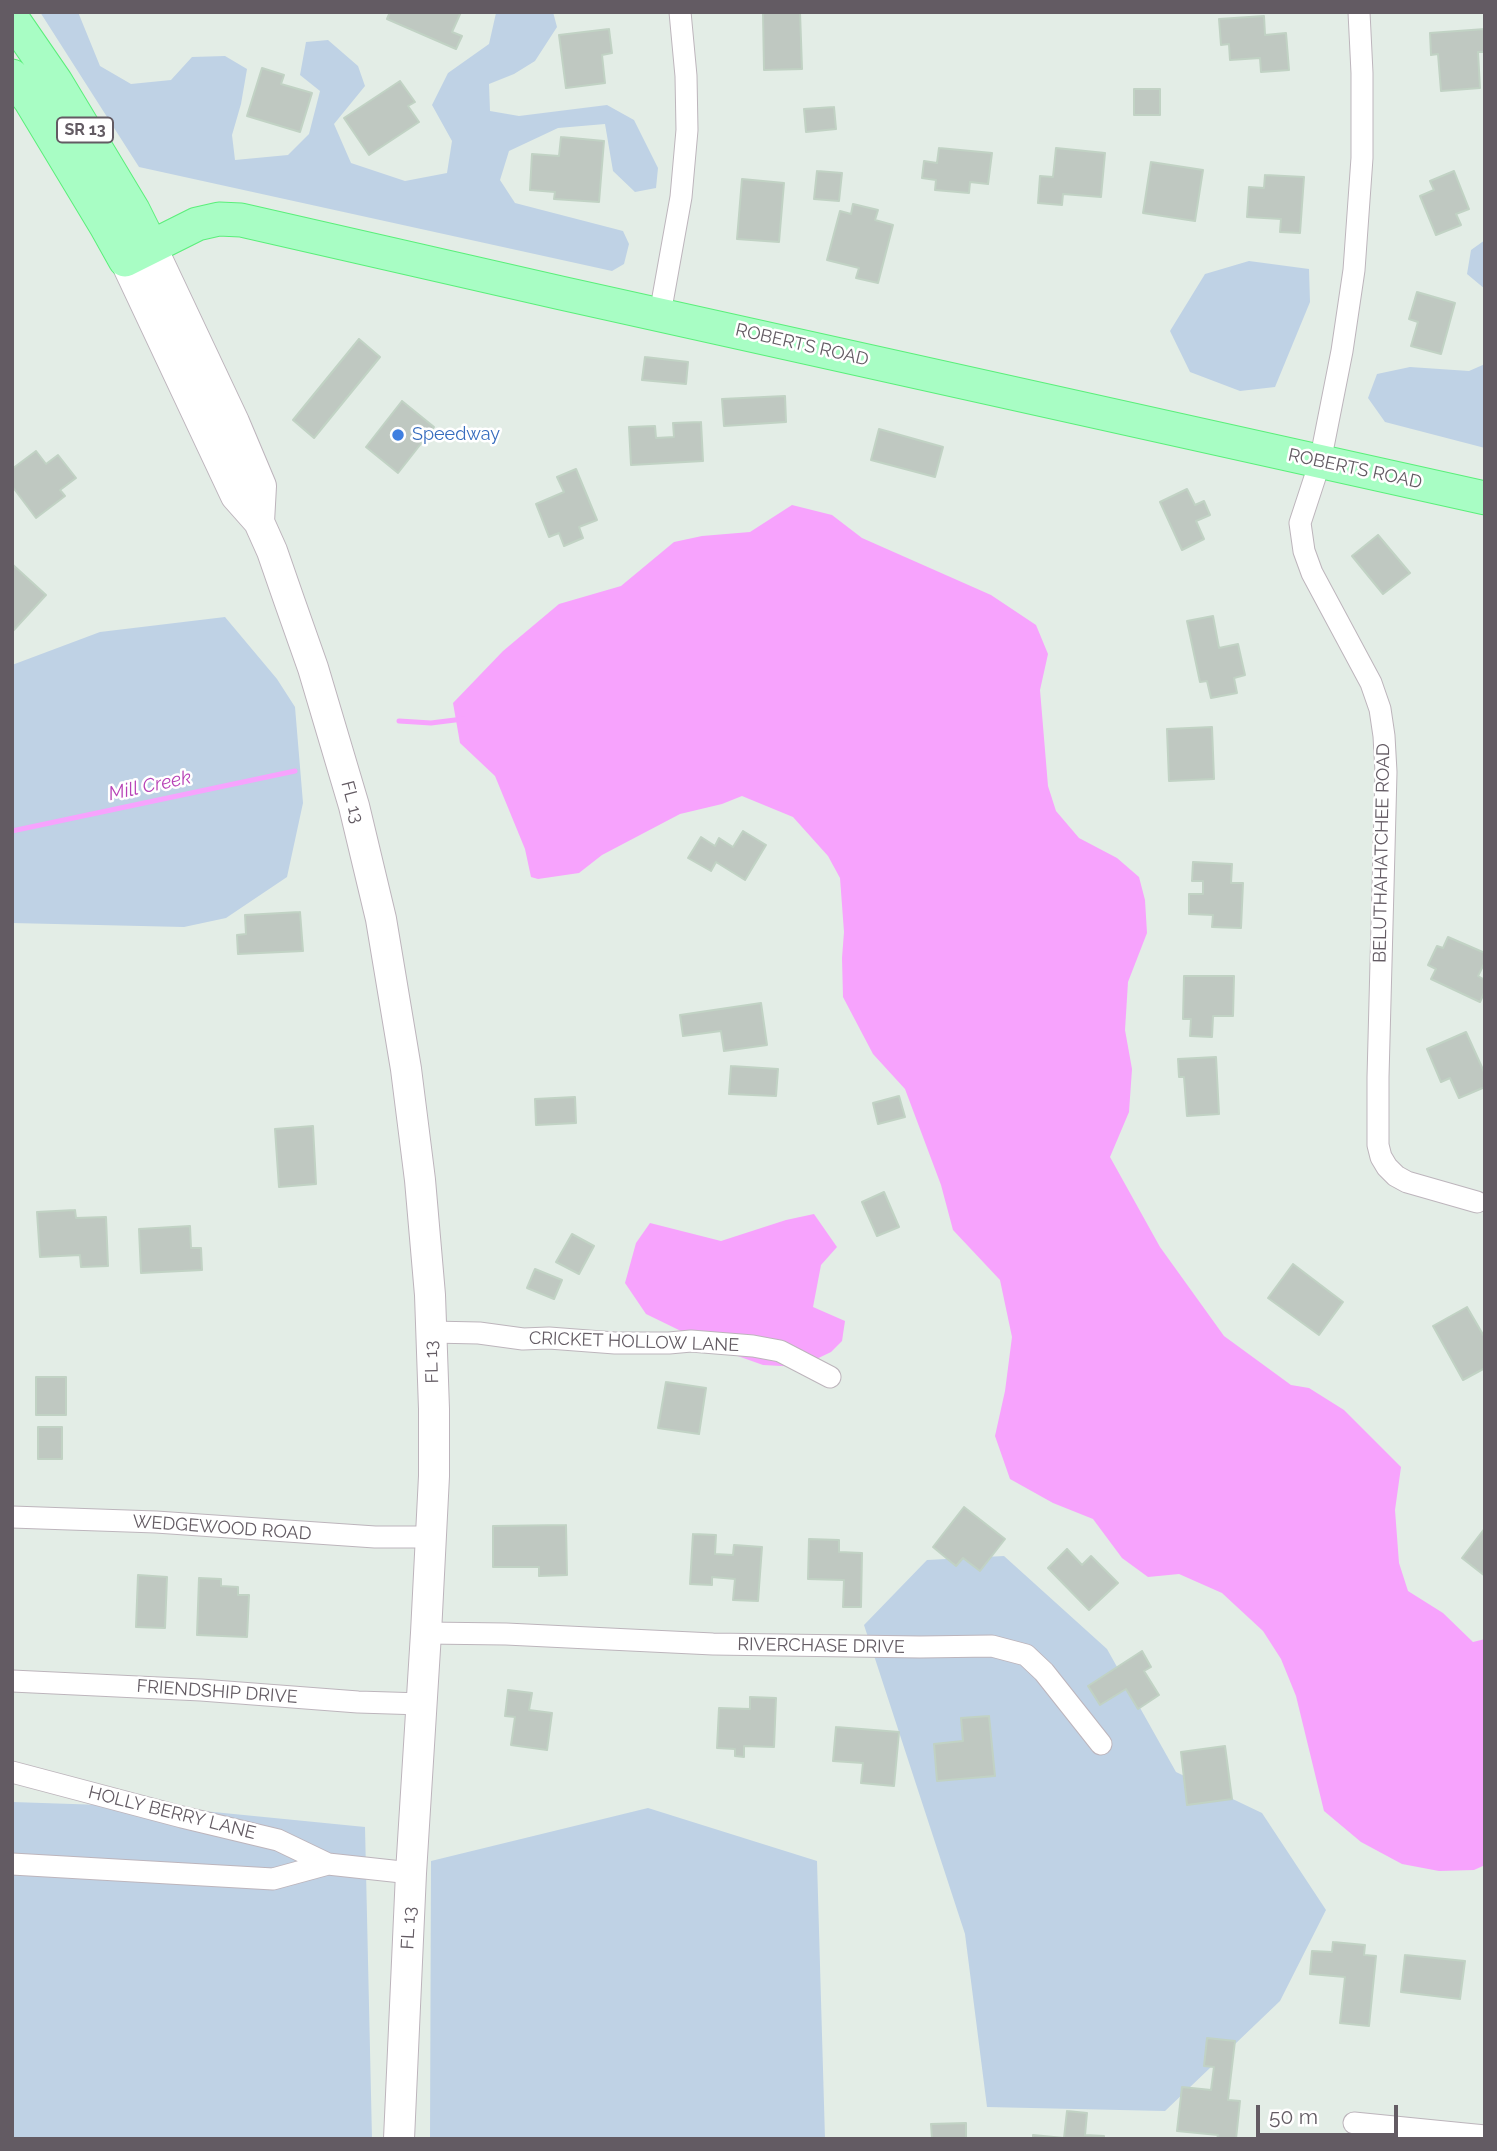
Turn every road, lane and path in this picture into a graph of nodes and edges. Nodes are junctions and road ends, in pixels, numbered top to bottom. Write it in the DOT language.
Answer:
graph roads {
  1 [pos="680,12"];
  2 [pos="1359,12"];
  3 [pos="12,18"];
  4 [pos="12,76"];
  5 [pos="138,253"];
  6 [pos="660,314"];
  7 [pos="1320,461"];
  8 [pos="1485,498"];
  9 [pos="1477,1202"];
  10 [pos="431,1332"];
  11 [pos="830,1377"];
  12 [pos="12,1517"];
  13 [pos="431,1537"];
  14 [pos="426,1633"];
  15 [pos="12,1681"];
  16 [pos="422,1703"];
  17 [pos="1101,1744"];
  18 [pos="12,1772"];
  19 [pos="12,1864"];
  20 [pos="328,1864"];
  21 [pos="411,1874"];
  22 [pos="1354,2123"];
  23 [pos="1485,2136"];
  24 [pos="399,2139"];
  1 -- 6 [label="street"];
  2 -- 7 [label="street, BELUTHAHATCHEE ROAD"];
  3 -- 5 [label="main road, SR 13"];
  4 -- 5 [label="main road, SR 13"];
  5 -- 6 [label="main road, ROBERTS ROAD"];
  5 -- 10 [label="main road, FL 13 / SR 13"];
  6 -- 7 [label="main road, ROBERTS ROAD"];
  7 -- 8 [label="main road, ROBERTS ROAD"];
  7 -- 9 [label="street, BELUTHAHATCHEE ROAD"];
  10 -- 11 [label="street, CRICKET HOLLOW LANE"];
  10 -- 13 [label="main road, FL 13 / SR 13"];
  12 -- 13 [label="street, WEDGEWOOD ROAD"];
  13 -- 14 [label="main road, FL 13 / SR 13"];
  14 -- 16 [label="main road, FL 13 / SR 13"];
  14 -- 17 [label="street, RIVERCHASE DRIVE"];
  15 -- 16 [label="street, FRIENDSHIP DRIVE"];
  16 -- 21 [label="main road, FL 13 / SR 13"];
  18 -- 20 [label="street, HOLLY BERRY LANE"];
  19 -- 20 [label="street, HOLLY BERRY LANE"];
  20 -- 21 [label="street, HOLLY BERRY LANE"];
  21 -- 24 [label="main road, FL 13 / SR 13"];
  22 -- 23 [label="street"];
}
